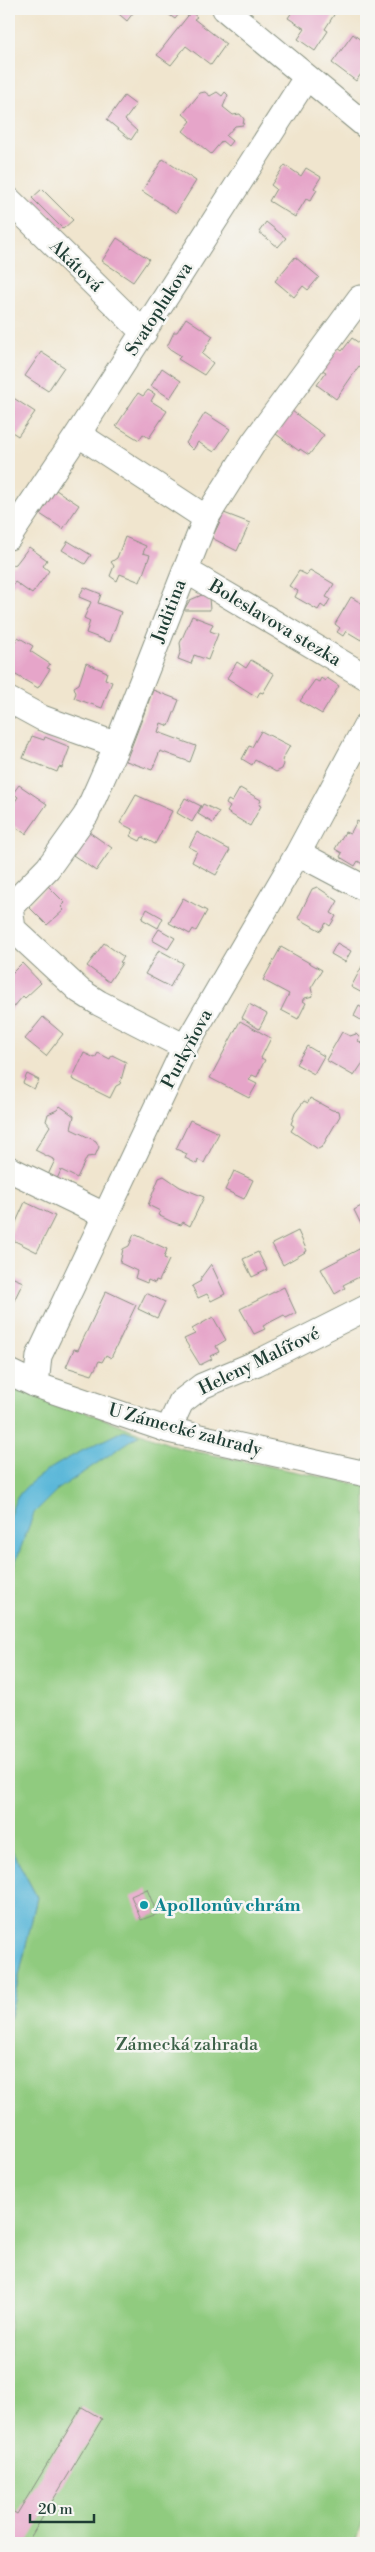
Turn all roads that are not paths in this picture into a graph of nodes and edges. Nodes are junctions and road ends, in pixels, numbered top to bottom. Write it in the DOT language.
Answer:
graph roads {
  1 [pos="225,9"];
  2 [pos="306,78"];
  3 [pos="366,126"];
  4 [pos="9,200"];
  5 [pos="360,298"];
  6 [pos="144,332"];
  7 [pos="78,434"];
  8 [pos="206,518"];
  9 [pos="9,537"];
  10 [pos="185,570"];
  11 [pos="366,677"];
  12 [pos="9,700"];
  13 [pos="366,726"];
  14 [pos="117,745"];
  15 [pos="298,853"];
  16 [pos="366,889"];
  17 [pos="11,932"];
  18 [pos="185,1048"];
  19 [pos="9,1169"];
  20 [pos="106,1216"];
  21 [pos="366,1308"];
  22 [pos="9,1372"];
  23 [pos="36,1385"];
  24 [pos="168,1430"];
  25 [pos="366,1474"];
  1 -- 2 [label="street"];
  2 -- 3 [label="street"];
  2 -- 6 [label="street, Svatoplukova"];
  4 -- 6 [label="street, Akátová"];
  5 -- 8 [label="street, Juditina"];
  6 -- 7 [label="street, Svatoplukova"];
  7 -- 8 [label="street"];
  7 -- 9 [label="street, Svatoplukova"];
  8 -- 10 [label="street, Juditina"];
  10 -- 11 [label="street, Boleslavova stezka"];
  10 -- 14 [label="street, Juditina"];
  12 -- 14 [label="street"];
  13 -- 15 [label="street, Purkyňova"];
  14 -- 17 [label="street, Juditina"];
  15 -- 16 [label="street"];
  15 -- 18 [label="street, Purkyňova"];
  17 -- 18 [label="street"];
  18 -- 20 [label="street, Purkyňova"];
  19 -- 20 [label="street"];
  20 -- 23 [label="street, Purkyňova"];
  21 -- 24 [label="street, Heleny Malířové"];
  22 -- 23 [label="street, U Zámecké zahrady"];
  23 -- 24 [label="street, U Zámecké zahrady"];
  24 -- 25 [label="street, U Zámecké zahrady"];
}
